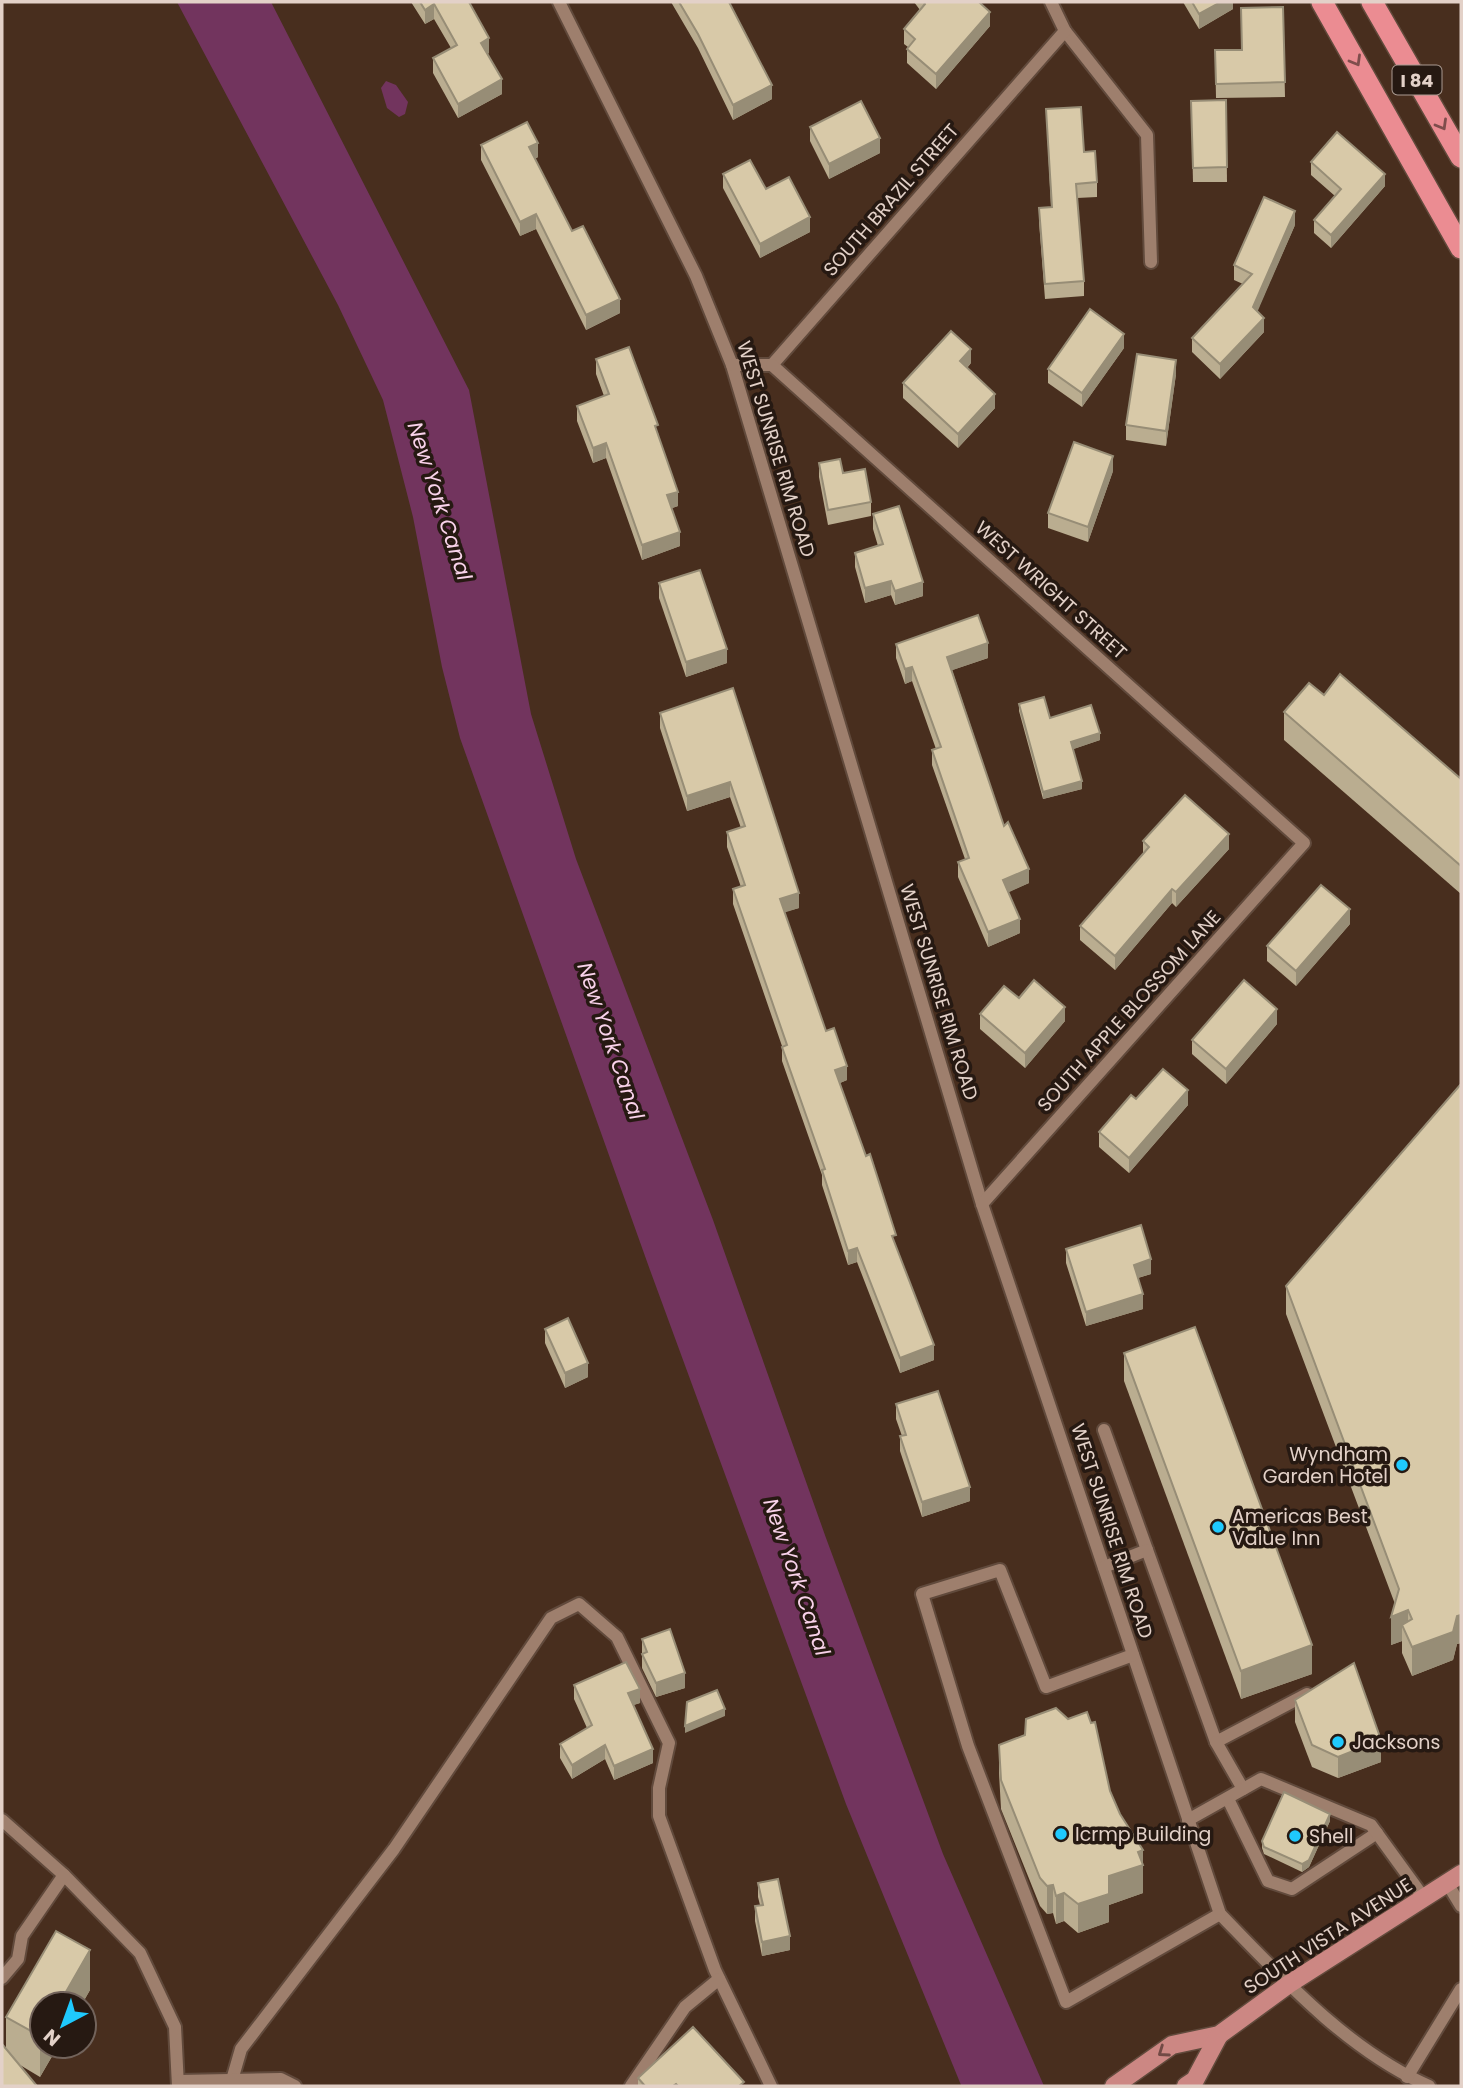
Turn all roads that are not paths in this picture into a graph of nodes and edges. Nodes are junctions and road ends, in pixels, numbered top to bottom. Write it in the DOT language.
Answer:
graph roads {
  1 [pos="559,2"];
  2 [pos="1051,2"];
  3 [pos="1322,2"];
  4 [pos="1372,2"];
  5 [pos="1065,31"];
  6 [pos="1461,157"];
  7 [pos="1461,248"];
  8 [pos="1151,262"];
  9 [pos="732,365"];
  10 [pos="772,365"];
  11 [pos="1304,843"];
  12 [pos="982,1204"];
  13 [pos="1104,1430"];
  14 [pos="1147,1550"];
  15 [pos="1104,1567"];
  16 [pos="1133,1655"];
  17 [pos="1324,1685"];
  18 [pos="1216,1742"];
  19 [pos="1243,1789"];
  20 [pos="1228,1799"];
  21 [pos="2,1820"];
  22 [pos="1188,1820"];
  23 [pos="1377,1833"];
  24 [pos="64,1875"];
  25 [pos="1454,1879"];
  26 [pos="1424,1898"];
  27 [pos="1461,1906"];
  28 [pos="1220,1914"];
  29 [pos="2,1978"];
  30 [pos="719,1979"];
  31 [pos="1289,1984"];
  32 [pos="1461,1989"];
  33 [pos="1219,2035"];
  34 [pos="1407,2077"];
  35 [pos="232,2080"];
  36 [pos="178,2084"];
  37 [pos="295,2086"];
  38 [pos="631,2086"];
  39 [pos="771,2086"];
  40 [pos="1114,2086"];
  41 [pos="1186,2086"];
  42 [pos="1429,2086"];
  1 -- 9 [label="street, WEST SUNRISE RIM ROAD"];
  2 -- 5 [label="street"];
  3 -- 7 [label="highway, one-way"];
  4 -- 6 [label="highway, I 84, one-way"];
  5 -- 8 [label="street"];
  5 -- 10 [label="street, SOUTH BRAZIL STREET"];
  9 -- 10 [label="street"];
  9 -- 12 [label="street, WEST SUNRISE RIM ROAD"];
  10 -- 11 [label="street, WEST WRIGHT STREET"];
  11 -- 12 [label="street, SOUTH APPLE BLOSSOM LANE"];
  12 -- 15 [label="street, WEST SUNRISE RIM ROAD"];
  13 -- 14 [label="street"];
  14 -- 15 [label="street"];
  14 -- 18 [label="street"];
  15 -- 16 [label="street, WEST SUNRISE RIM ROAD"];
  16 -- 22 [label="street, WEST SUNRISE RIM ROAD"];
  16 -- 28 [label="street"];
  17 -- 18 [label="street"];
  18 -- 19 [label="street"];
  19 -- 20 [label="street"];
  19 -- 23 [label="street"];
  20 -- 22 [label="street"];
  20 -- 23 [label="street"];
  21 -- 24 [label="street"];
  22 -- 28 [label="street, WEST SUNRISE RIM ROAD"];
  23 -- 26 [label="street"];
  24 -- 29 [label="street"];
  24 -- 36 [label="street"];
  25 -- 26 [label="main road, SOUTH VISTA AVENUE"];
  25 -- 27 [label="street"];
  26 -- 31 [label="main road, SOUTH VISTA AVENUE"];
  28 -- 31 [label="street, WEST SUNRISE RIM ROAD"];
  30 -- 35 [label="street"];
  30 -- 38 [label="street"];
  30 -- 39 [label="street"];
  31 -- 33 [label="main road, SOUTH VISTA AVENUE"];
  31 -- 34 [label="street, WEST SUNRISE RIM ROAD"];
  32 -- 34 [label="street"];
  33 -- 40 [label="main road, SOUTH VISTA AVENUE, one-way"];
  33 -- 41 [label="main road, SOUTH VISTA AVENUE"];
  34 -- 42 [label="street, WEST SUNRISE RIM ROAD"];
  35 -- 36 [label="street"];
  35 -- 37 [label="street"];
}
